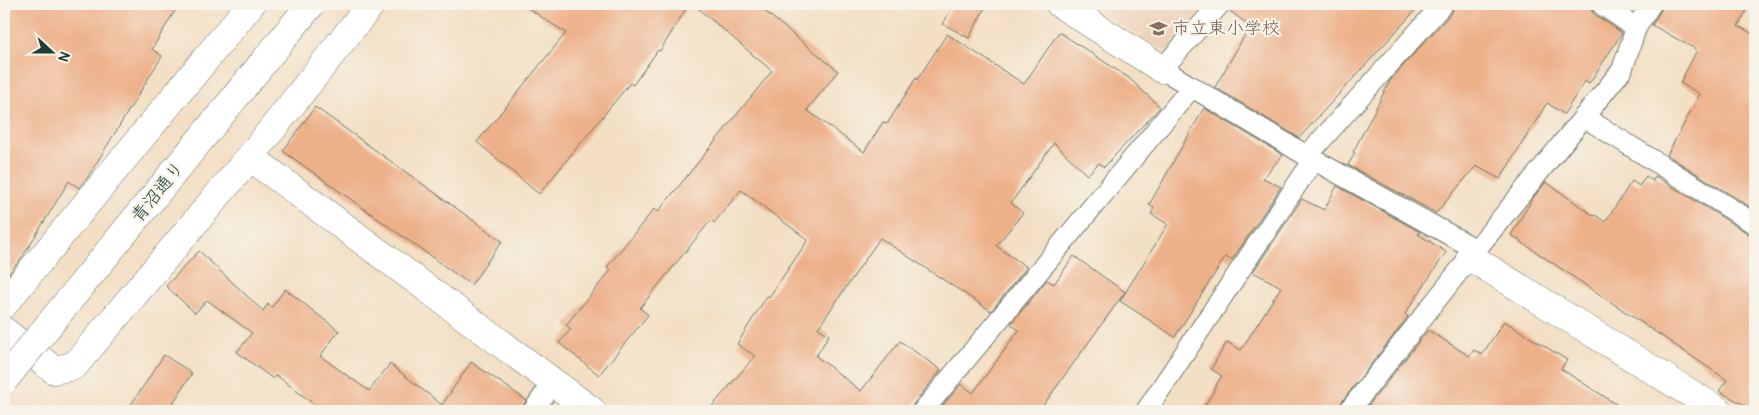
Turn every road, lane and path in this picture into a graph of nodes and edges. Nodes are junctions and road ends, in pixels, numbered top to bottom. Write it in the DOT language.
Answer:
graph roads {
  1 [pos="250,4"];
  2 [pos="311,4"];
  3 [pos="371,4"];
  4 [pos="1060,4"];
  5 [pos="1220,4"];
  6 [pos="1443,4"];
  7 [pos="1601,4"];
  8 [pos="1651,4"];
  9 [pos="1636,28"];
  10 [pos="1162,69"];
  11 [pos="1192,87"];
  12 [pos="1584,118"];
  13 [pos="250,157"];
  14 [pos="1311,158"];
  15 [pos="1755,224"];
  16 [pos="1473,253"];
  17 [pos="4,304"];
  18 [pos="4,331"];
  19 [pos="4,380"];
  20 [pos="552,383"];
  21 [pos="533,411"];
  22 [pos="592,411"];
  23 [pos="922,411"];
  24 [pos="1146,411"];
  25 [pos="1349,411"];
  26 [pos="1719,411"];
  1 -- 17 [label="street"];
  2 -- 19 [label="street, 青沼通り, bridge"];
  3 -- 13 [label="street"];
  4 -- 10 [label="street"];
  5 -- 10 [label="lane"];
  6 -- 14 [label="lane"];
  7 -- 9 [label="lane"];
  8 -- 9 [label="lane"];
  9 -- 12 [label="lane"];
  10 -- 11 [label="lane"];
  11 -- 14 [label="lane"];
  11 -- 23 [label="lane"];
  12 -- 15 [label="lane"];
  12 -- 16 [label="lane"];
  13 -- 18 [label="street"];
  13 -- 20 [label="street"];
  14 -- 16 [label="lane"];
  14 -- 24 [label="lane"];
  16 -- 25 [label="lane"];
  16 -- 26 [label="street"];
  20 -- 21 [label="lane"];
  20 -- 22 [label="street"];
}
